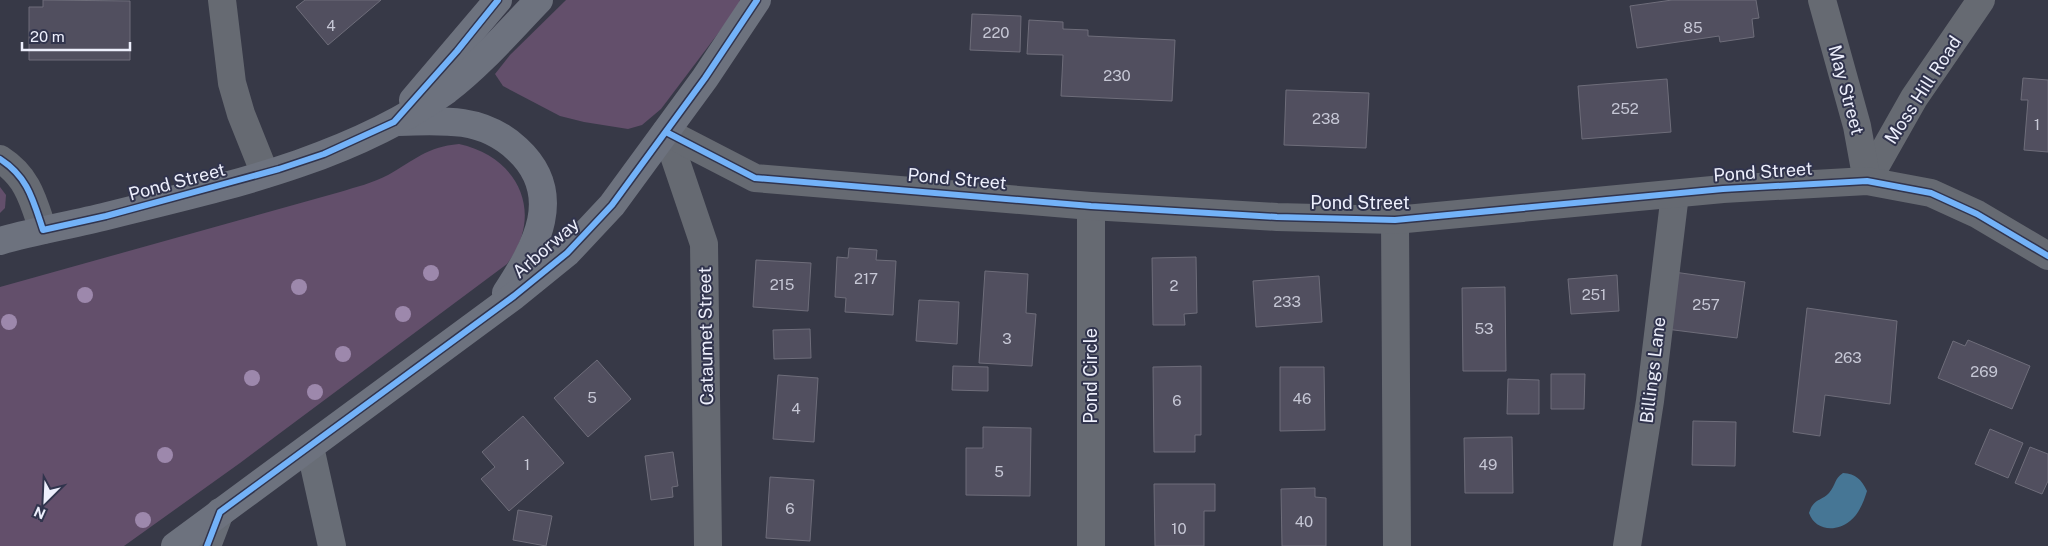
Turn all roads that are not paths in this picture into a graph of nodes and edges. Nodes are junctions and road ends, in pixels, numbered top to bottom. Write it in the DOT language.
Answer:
graph roads {
  1 [pos="222,0"];
  2 [pos="498,0"];
  3 [pos="539,0"];
  4 [pos="1822,0"];
  5 [pos="1981,0"];
  6 [pos="753,5"];
  7 [pos="394,122"];
  8 [pos="666,132"];
  9 [pos="0,159"];
  10 [pos="266,174"];
  11 [pos="1867,181"];
  12 [pos="1675,194"];
  13 [pos="1091,206"];
  14 [pos="1395,220"];
  15 [pos="43,230"];
  16 [pos="0,241"];
  17 [pos="2048,256"];
  18 [pos="496,310"];
  19 [pos="310,447"];
  20 [pos="220,512"];
  21 [pos="175,546"];
  22 [pos="207,546"];
  23 [pos="332,546"];
  24 [pos="708,546"];
  25 [pos="1091,546"];
  26 [pos="1397,546"];
  27 [pos="1627,546"];
  1 -- 10 [label="street"];
  2 -- 7 [label="highway"];
  3 -- 7 [label="highway"];
  4 -- 11 [label="street, May Street"];
  5 -- 11 [label="street, Moss Hill Road"];
  6 -- 8 [label="highway, Arborway"];
  7 -- 10 [label="highway, Pond Street"];
  7 -- 18 [label="highway"];
  8 -- 13 [label="street, Pond Street"];
  8 -- 18 [label="highway, Arborway"];
  8 -- 24 [label="street, Cataumet Street"];
  9 -- 15 [label="street"];
  10 -- 15 [label="highway, Pond Street"];
  11 -- 12 [label="street, Pond Street"];
  11 -- 17 [label="street, Pond Street"];
  12 -- 14 [label="street, Pond Street"];
  12 -- 27 [label="street, Billings Lane"];
  13 -- 14 [label="street, Pond Street"];
  13 -- 25 [label="street, Pond Circle"];
  14 -- 26 [label="street"];
  15 -- 16 [label="highway, Pond Street"];
  18 -- 19 [label="highway, Arborway"];
  19 -- 20 [label="highway, Arborway"];
  19 -- 23 [label="main road"];
  20 -- 21 [label="highway, Arborway"];
  20 -- 22 [label="main road"];
}
